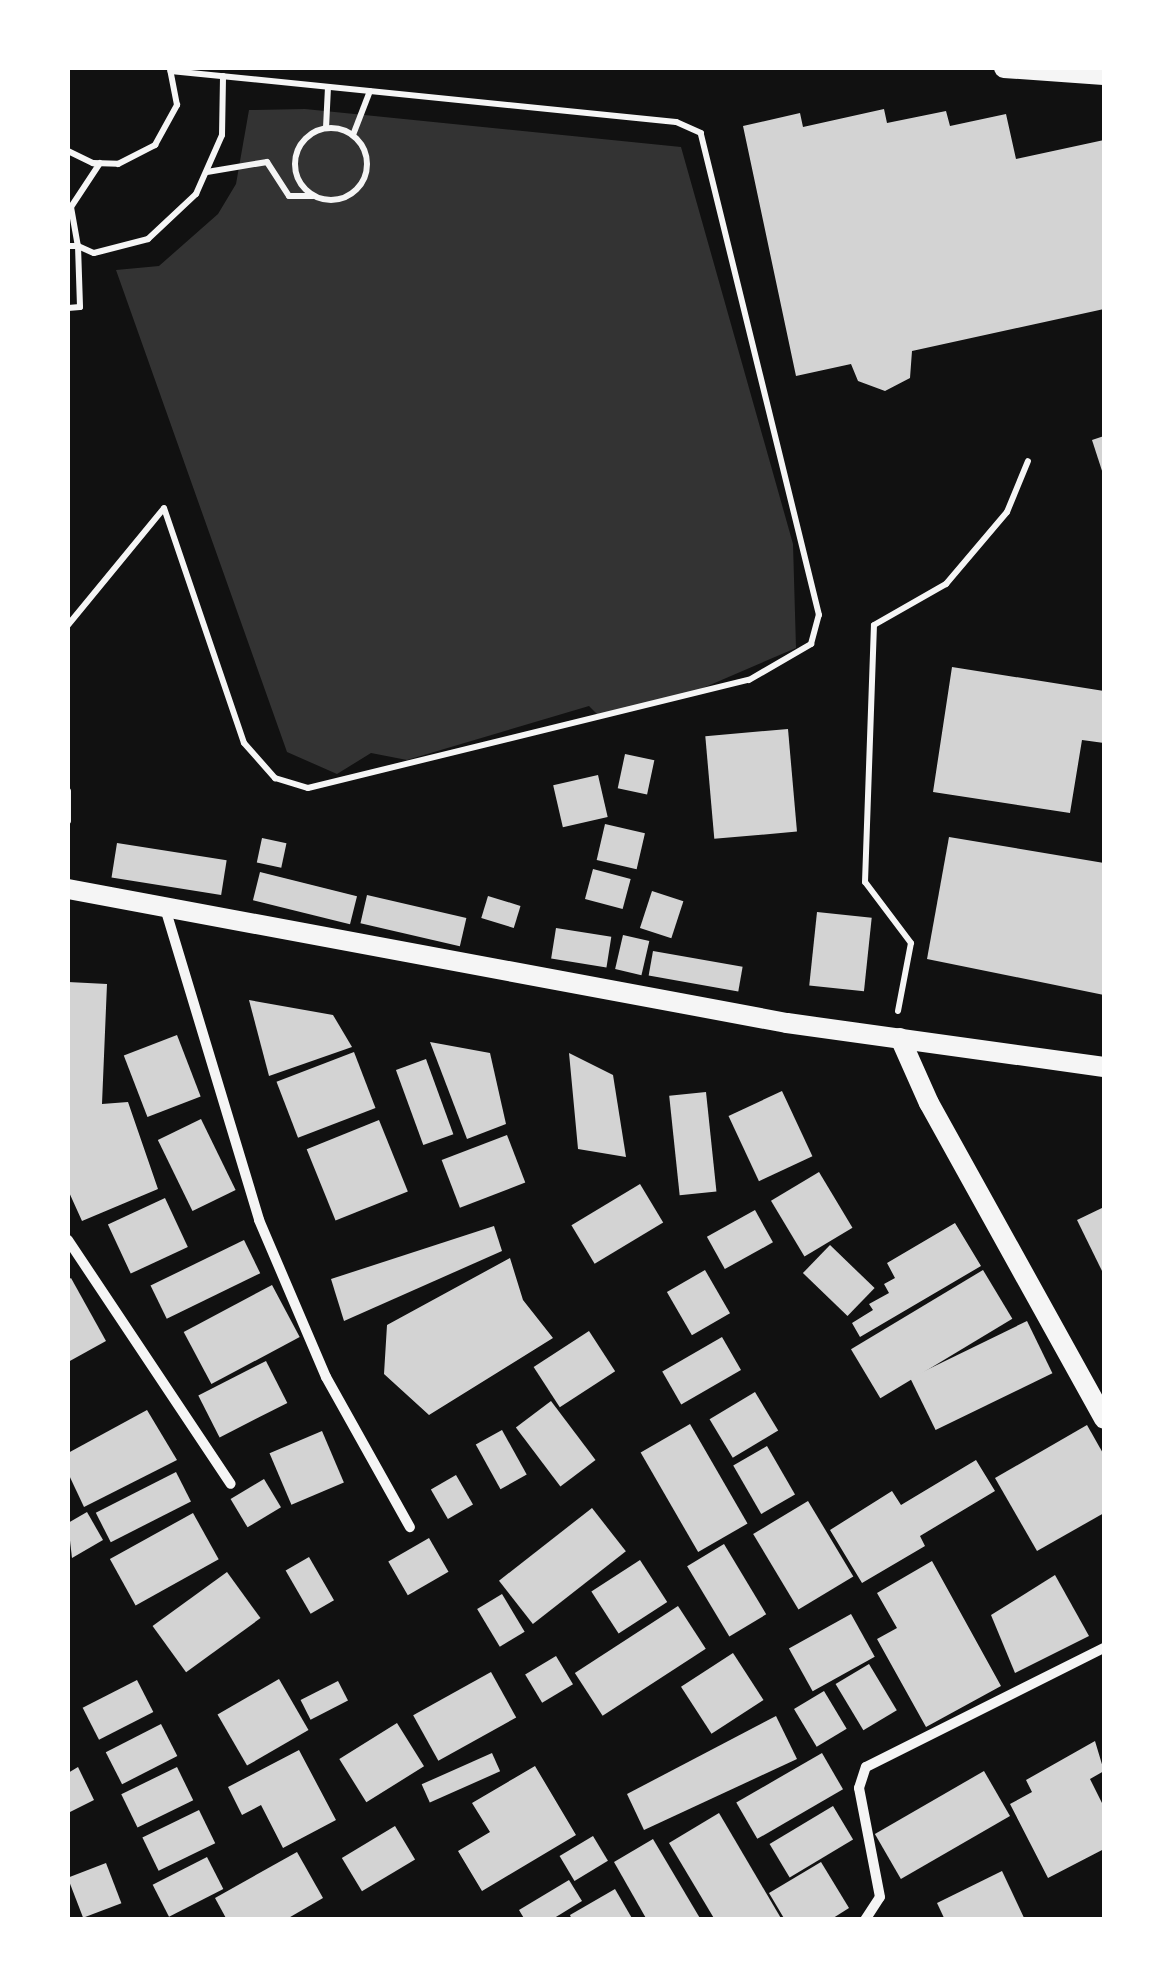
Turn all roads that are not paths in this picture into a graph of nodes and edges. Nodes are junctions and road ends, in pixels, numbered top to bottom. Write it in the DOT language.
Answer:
graph roads {
  1 [pos="1004,68"];
  2 [pos="1104,75"];
  3 [pos="68,888"];
  4 [pos="165,907"];
  5 [pos="896,1038"];
  6 [pos="1104,1067"];
  7 [pos="68,1240"];
  8 [pos="1104,1420"];
  9 [pos="231,1484"];
  10 [pos="410,1527"];
  11 [pos="1104,1648"];
  12 [pos="866,1920"];
  1 -- 2 [label="main road"];
  3 -- 4 [label="main road"];
  4 -- 5 [label="main road"];
  4 -- 10 [label="street"];
  5 -- 6 [label="main road"];
  5 -- 8 [label="main road"];
  7 -- 9 [label="street"];
  11 -- 12 [label="street"];
}
